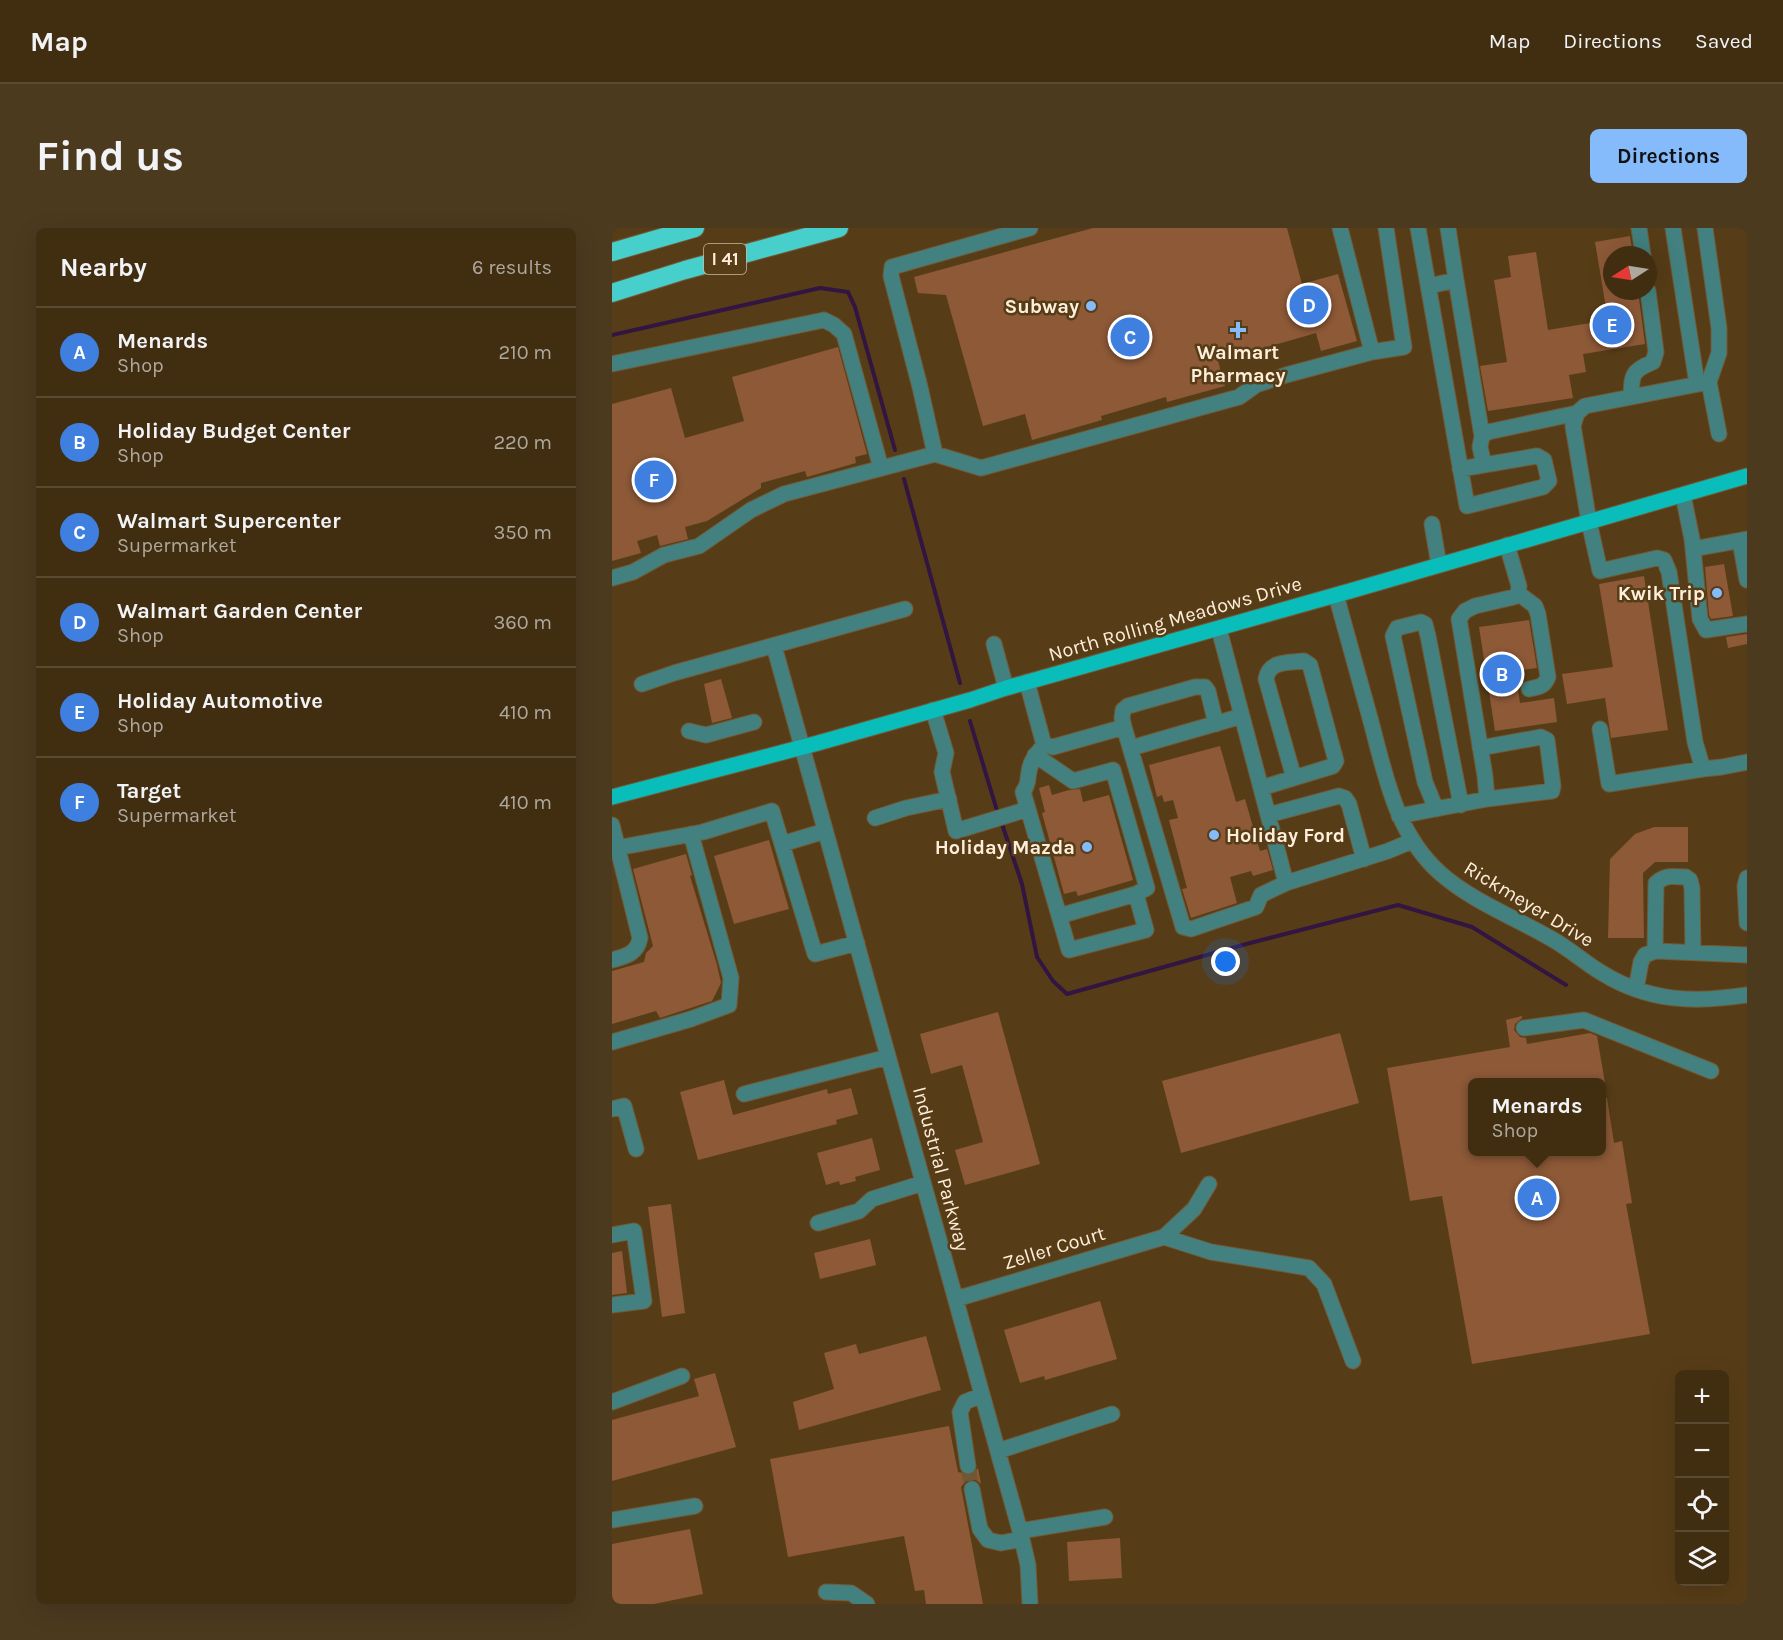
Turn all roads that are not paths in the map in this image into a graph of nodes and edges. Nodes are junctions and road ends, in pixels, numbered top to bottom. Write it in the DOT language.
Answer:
graph roads {
  1 [pos="695,228"];
  2 [pos="839,228"];
  3 [pos="1030,228"];
  4 [pos="1340,228"];
  5 [pos="1386,228"];
  6 [pos="1419,228"];
  7 [pos="1448,228"];
  8 [pos="1639,228"];
  9 [pos="1673,228"];
  10 [pos="1705,228"];
  11 [pos="1642,246"];
  12 [pos="612,252"];
  13 [pos="1456,280"];
  14 [pos="1429,286"];
  15 [pos="612,293"];
  16 [pos="1649,300"];
  17 [pos="1372,352"];
  18 [pos="612,364"];
  19 [pos="1703,383"];
  20 [pos="1631,397"];
  21 [pos="1577,413"];
  22 [pos="1719,435"];
  23 [pos="1482,436"];
  24 [pos="935,454"];
  25 [pos="1484,465"];
  26 [pos="881,468"];
  27 [pos="1460,469"];
  28 [pos="1747,476"];
  29 [pos="1683,495"];
  30 [pos="1589,522"];
  31 [pos="1432,524"];
  32 [pos="1743,540"];
  33 [pos="1507,546"];
  34 [pos="1693,549"];
  35 [pos="1439,565"];
  36 [pos="612,578"];
  37 [pos="1747,580"];
  38 [pos="1518,593"];
  39 [pos="1336,595"];
  40 [pos="905,609"];
  41 [pos="1747,624"];
  42 [pos="1219,628"];
  43 [pos="994,644"];
  44 [pos="774,645"];
  45 [pos="1027,682"];
  46 [pos="642,684"];
  47 [pos="1006,688"];
  48 [pos="1529,689"];
  49 [pos="933,710"];
  50 [pos="1242,716"];
  51 [pos="754,722"];
  52 [pos="1216,724"];
  53 [pos="1125,727"];
  54 [pos="1600,729"];
  55 [pos="689,730"];
  56 [pos="802,747"];
  57 [pos="1131,748"];
  58 [pos="1480,748"];
  59 [pos="1040,750"];
  60 [pos="1747,762"];
  61 [pos="1703,769"];
  62 [pos="1294,778"];
  63 [pos="1261,788"];
  64 [pos="612,797"];
  65 [pos="949,799"];
  66 [pos="1487,800"];
  67 [pos="1461,805"];
  68 [pos="1028,809"];
  69 [pos="1436,809"];
  70 [pos="1268,815"];
  71 [pos="1399,816"];
  72 [pos="875,818"];
  73 [pos="612,825"];
  74 [pos="825,831"];
  75 [pos="691,834"];
  76 [pos="1412,841"];
  77 [pos="782,844"];
  78 [pos="615,848"];
  79 [pos="1364,859"];
  80 [pos="1747,878"];
  81 [pos="1286,882"];
  82 [pos="1136,894"];
  83 [pos="1059,916"];
  84 [pos="1747,923"];
  85 [pos="857,943"];
  86 [pos="1655,951"];
  87 [pos="1693,952"];
  88 [pos="1747,955"];
  89 [pos="612,959"];
  90 [pos="1636,989"];
  91 [pos="1747,995"];
  92 [pos="1524,1028"];
  93 [pos="612,1042"];
  94 [pos="888,1057"];
  95 [pos="1711,1071"];
  96 [pos="744,1094"];
  97 [pos="612,1109"];
  98 [pos="636,1149"];
  99 [pos="923,1182"];
  100 [pos="1209,1184"];
  101 [pos="818,1223"];
  102 [pos="615,1234"];
  103 [pos="1164,1237"];
  104 [pos="956,1299"];
  105 [pos="612,1305"];
  106 [pos="1353,1361"];
  107 [pos="682,1376"];
  108 [pos="982,1395"];
  109 [pos="612,1402"];
  110 [pos="1112,1413"];
  111 [pos="998,1451"];
  112 [pos="968,1466"];
  113 [pos="972,1489"];
  114 [pos="695,1506"];
  115 [pos="1105,1517"];
  116 [pos="612,1520"];
  117 [pos="1021,1535"];
  118 [pos="826,1592"];
  119 [pos="867,1604"];
  120 [pos="1030,1604"];
  1 -- 12 [label="highway, I 41"];
  2 -- 15 [label="highway, I 41"];
  3 -- 24 [label="street"];
  4 -- 17 [label="street"];
  5 -- 17 [label="street"];
  6 -- 14 [label="street"];
  7 -- 13 [label="street"];
  8 -- 11 [label="street"];
  9 -- 19 [label="street"];
  10 -- 19 [label="street"];
  13 -- 14 [label="street"];
  13 -- 23 [label="street"];
  14 -- 27 [label="street"];
  16 -- 20 [label="street"];
  17 -- 24 [label="street"];
  18 -- 26 [label="street"];
  19 -- 20 [label="street"];
  19 -- 22 [label="street"];
  20 -- 21 [label="street"];
  21 -- 23 [label="street"];
  21 -- 30 [label="street"];
  23 -- 25 [label="street"];
  24 -- 26 [label="street"];
  25 -- 27 [label="street"];
  25 -- 27 [label="street"];
  26 -- 36 [label="street"];
  28 -- 29 [label="main road, North Rolling Meadows Drive"];
  29 -- 30 [label="main road, North Rolling Meadows Drive"];
  29 -- 34 [label="street"];
  30 -- 33 [label="main road, North Rolling Meadows Drive"];
  30 -- 61 [label="street"];
  31 -- 35 [label="street"];
  32 -- 34 [label="street"];
  32 -- 37 [label="street"];
  33 -- 35 [label="main road, North Rolling Meadows Drive"];
  33 -- 38 [label="street"];
  34 -- 41 [label="street"];
  35 -- 39 [label="main road, North Rolling Meadows Drive"];
  38 -- 48 [label="street"];
  38 -- 58 [label="street"];
  39 -- 42 [label="main road, North Rolling Meadows Drive"];
  39 -- 71 [label="street, Rickmeyer Drive"];
  40 -- 44 [label="street"];
  42 -- 45 [label="main road, North Rolling Meadows Drive"];
  42 -- 50 [label="street"];
  43 -- 47 [label="street"];
  44 -- 46 [label="street"];
  44 -- 56 [label="street, Industrial Parkway"];
  45 -- 47 [label="main road, North Rolling Meadows Drive"];
  45 -- 59 [label="street"];
  47 -- 49 [label="main road, North Rolling Meadows Drive"];
  49 -- 56 [label="main road, North Rolling Meadows Drive"];
  49 -- 65 [label="street"];
  50 -- 52 [label="street"];
  50 -- 63 [label="street"];
  51 -- 55 [label="street"];
  52 -- 53 [label="street"];
  52 -- 57 [label="street"];
  53 -- 57 [label="street"];
  53 -- 59 [label="street"];
  54 -- 61 [label="street"];
  56 -- 64 [label="main road, North Rolling Meadows Drive"];
  56 -- 74 [label="street, Industrial Parkway"];
  57 -- 81 [label="street"];
  58 -- 66 [label="street"];
  58 -- 66 [label="street"];
  59 -- 68 [label="street"];
  59 -- 82 [label="street"];
  60 -- 61 [label="street"];
  62 -- 62 [label="street"];
  62 -- 63 [label="street"];
  63 -- 70 [label="street"];
  65 -- 68 [label="street"];
  65 -- 72 [label="street"];
  66 -- 67 [label="street"];
  67 -- 69 [label="street"];
  67 -- 69 [label="street"];
  68 -- 83 [label="street"];
  69 -- 71 [label="street"];
  70 -- 79 [label="street"];
  70 -- 81 [label="street"];
  71 -- 76 [label="street, Rickmeyer Drive"];
  73 -- 78 [label="street"];
  74 -- 77 [label="street"];
  74 -- 85 [label="street, Industrial Parkway"];
  75 -- 77 [label="street"];
  75 -- 78 [label="street"];
  75 -- 93 [label="street"];
  76 -- 79 [label="street"];
  76 -- 90 [label="street, Rickmeyer Drive"];
  77 -- 85 [label="street"];
  78 -- 89 [label="street"];
  79 -- 81 [label="street"];
  80 -- 84 [label="street"];
  82 -- 83 [label="street"];
  82 -- 83 [label="street"];
  85 -- 94 [label="street, Industrial Parkway"];
  86 -- 87 [label="street"];
  86 -- 87 [label="street"];
  86 -- 90 [label="street"];
  87 -- 88 [label="street"];
  90 -- 91 [label="street, Rickmeyer Drive"];
  92 -- 95 [label="street"];
  94 -- 96 [label="street"];
  94 -- 99 [label="street, Industrial Parkway"];
  97 -- 98 [label="street"];
  99 -- 101 [label="street"];
  99 -- 104 [label="street, Industrial Parkway"];
  100 -- 103 [label="street"];
  102 -- 105 [label="street"];
  103 -- 104 [label="street, Zeller Court"];
  103 -- 106 [label="street"];
  104 -- 108 [label="street, Industrial Parkway"];
  107 -- 109 [label="street"];
  108 -- 111 [label="street, Industrial Parkway"];
  108 -- 112 [label="street"];
  110 -- 111 [label="street"];
  111 -- 117 [label="street, Industrial Parkway"];
  113 -- 117 [label="street"];
  114 -- 116 [label="street"];
  115 -- 117 [label="street"];
  117 -- 120 [label="street, Industrial Parkway"];
  118 -- 119 [label="street"];
}
